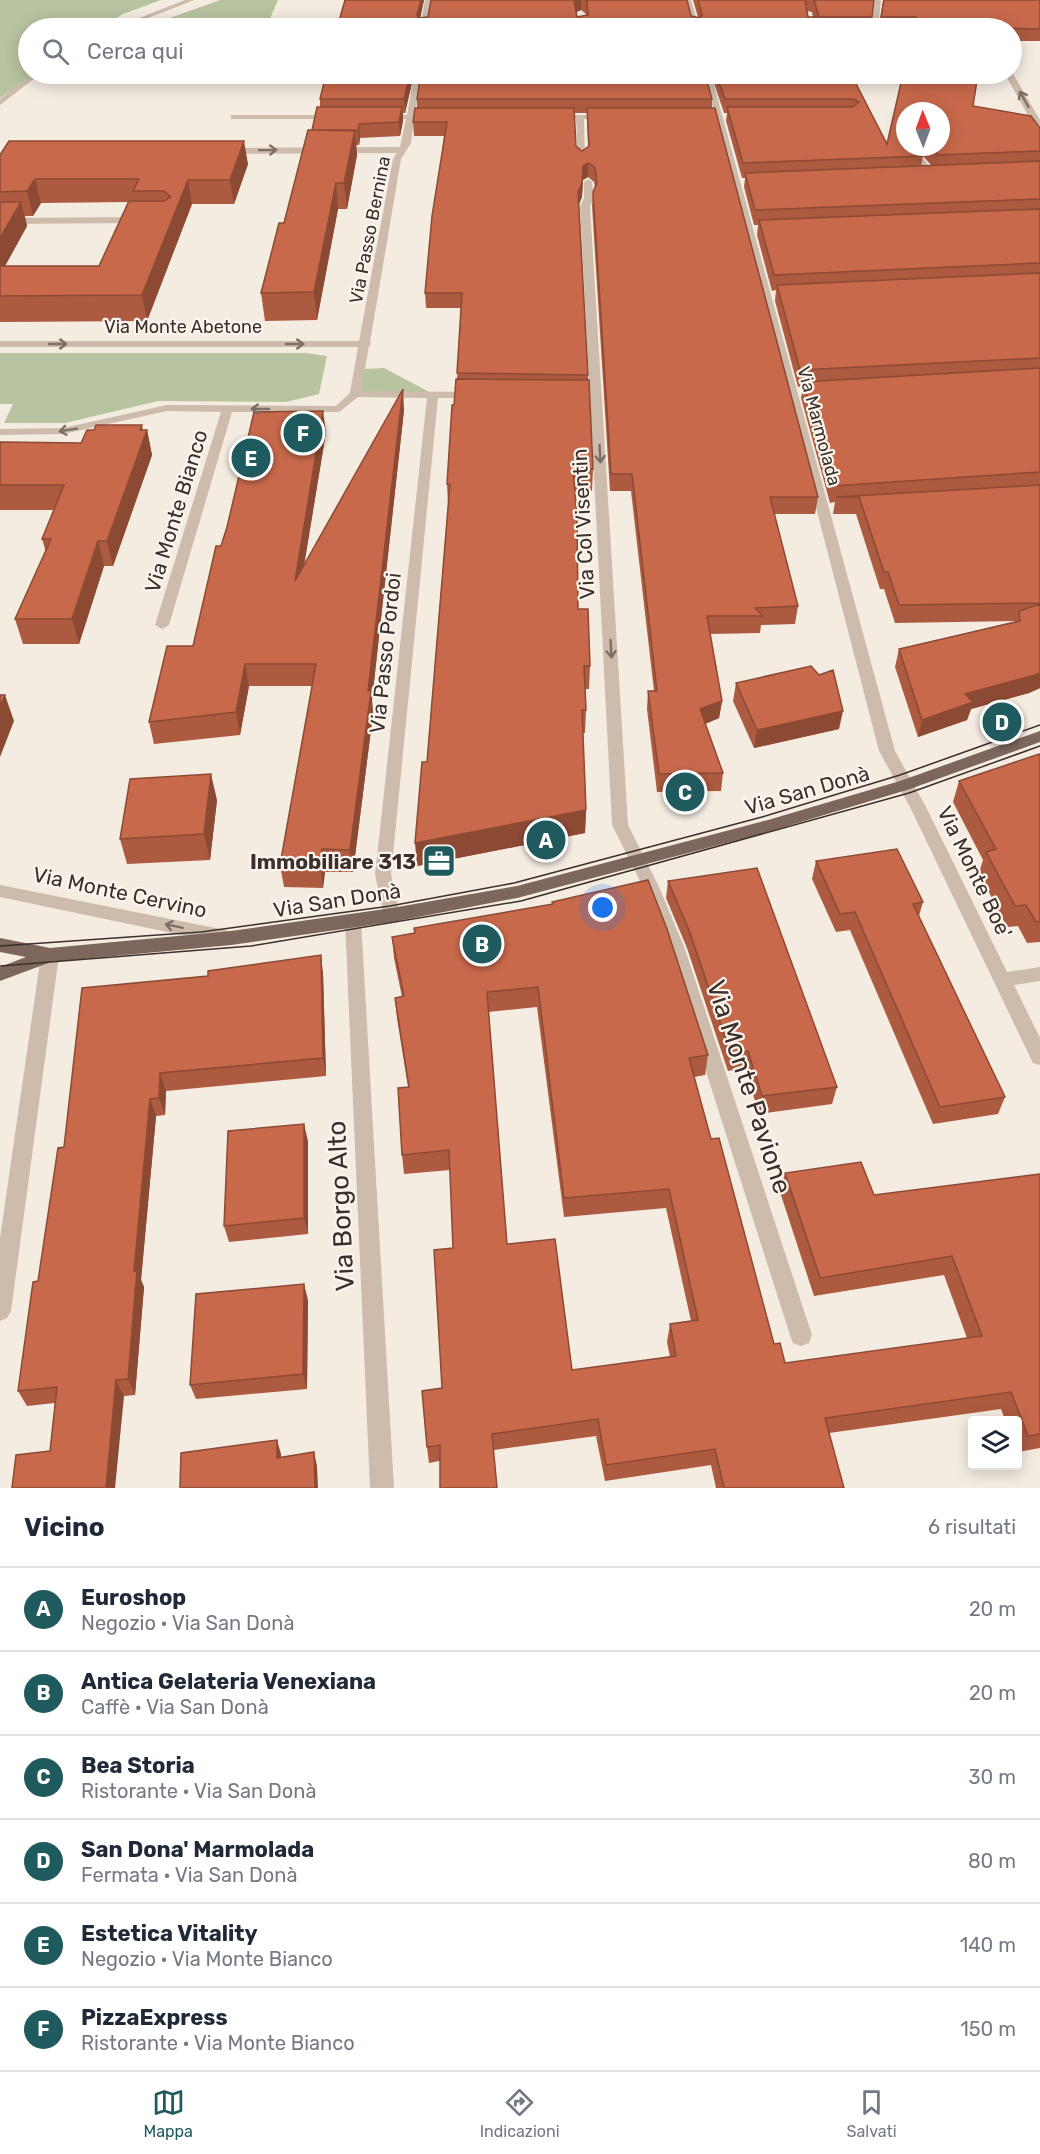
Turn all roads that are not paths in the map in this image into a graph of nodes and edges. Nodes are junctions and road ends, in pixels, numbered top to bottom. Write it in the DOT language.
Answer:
graph roads {
  1 [pos="191,0"];
  2 [pos="428,0"];
  3 [pos="688,0"];
  4 [pos="878,0"];
  5 [pos="144,18"];
  6 [pos="425,18"];
  7 [pos="693,18"];
  8 [pos="876,18"];
  9 [pos="24,84"];
  10 [pos="415,84"];
  11 [pos="710,84"];
  12 [pos="1015,84"];
  13 [pos="0,103"];
  14 [pos="234,117"];
  15 [pos="340,117"];
  16 [pos="375,117"];
  17 [pos="410,117"];
  18 [pos="444,117"];
  19 [pos="546,117"];
  20 [pos="580,117"];
  21 [pos="615,117"];
  22 [pos="707,117"];
  23 [pos="719,117"];
  24 [pos="731,117"];
  25 [pos="1040,124"];
  26 [pos="402,150"];
  27 [pos="212,151"];
  28 [pos="916,156"];
  29 [pos="582,160"];
  30 [pos="942,174"];
  31 [pos="920,175"];
  32 [pos="932,175"];
  33 [pos="588,182"];
  34 [pos="146,220"];
  35 [pos="0,221"];
  36 [pos="0,344"];
  37 [pos="366,344"];
  38 [pos="355,394"];
  39 [pos="433,394"];
  40 [pos="492,395"];
  41 [pos="227,409"];
  42 [pos="0,432"];
  43 [pos="162,625"];
  44 [pos="1040,736"];
  45 [pos="905,785"];
  46 [pos="638,860"];
  47 [pos="0,891"];
  48 [pos="392,915"];
  49 [pos="353,921"];
  50 [pos="231,938"];
  51 [pos="0,945"];
  52 [pos="50,955"];
  53 [pos="0,974"];
  54 [pos="1040,974"];
  55 [pos="1002,980"];
  56 [pos="1040,1057"];
  57 [pos="0,1311"];
  58 [pos="801,1335"];
  59 [pos="382,1488"];
  1 -- 5 [label="street"];
  2 -- 6 [label="street"];
  3 -- 7 [label="street"];
  4 -- 8 [label="street"];
  9 -- 13 [label="street"];
  10 -- 17 [label="street, Via Passo Bernina"];
  11 -- 23 [label="street, Via Marmolada"];
  25 -- 12 [label="street, one-way"];
  14 -- 15 [label="street"];
  16 -- 17 [label="street"];
  17 -- 18 [label="street"];
  17 -- 26 [label="street, Via Passo Bernina"];
  19 -- 20 [label="street"];
  20 -- 21 [label="street"];
  20 -- 29 [label="street"];
  22 -- 23 [label="street"];
  23 -- 24 [label="street"];
  23 -- 45 [label="street, Via Marmolada"];
  27 -- 26 [label="street, one-way"];
  26 -- 37 [label="street, Via Passo Bernina"];
  28 -- 32 [label="street"];
  30 -- 32 [label="street"];
  31 -- 32 [label="street"];
  33 -- 46 [label="street, Via Col Visentin, one-way"];
  34 -- 35 [label="street"];
  36 -- 37 [label="street, Via Monte Abetone, one-way"];
  37 -- 38 [label="street, Via Passo Bernina"];
  38 -- 39 [label="street"];
  38 -- 41 [label="street, Via Monte Bianco, one-way"];
  39 -- 40 [label="street"];
  39 -- 48 [label="street, Via Passo Pordoi"];
  41 -- 42 [label="street, Via Monte Bianco, one-way"];
  41 -- 43 [label="street, Via Monte Bianco"];
  44 -- 45 [label="main road, Via San Donà"];
  45 -- 46 [label="main road, Via San Donà"];
  45 -- 55 [label="street, Via Monte Boe'"];
  46 -- 48 [label="main road, Via San Donà"];
  46 -- 58 [label="street, Via Monte Pavione"];
  50 -- 47 [label="street, Via Monte Cervino, one-way"];
  48 -- 49 [label="main road, Via San Donà"];
  49 -- 50 [label="main road, Via San Donà"];
  49 -- 59 [label="street, Via Borgo Alto"];
  50 -- 52 [label="main road, Via San Donà"];
  51 -- 52 [label="main road, Via San Donà"];
  52 -- 53 [label="main road, Via San Donà"];
  52 -- 57 [label="street"];
  54 -- 55 [label="street"];
  55 -- 56 [label="street, Via Monte Boe'"];
}
